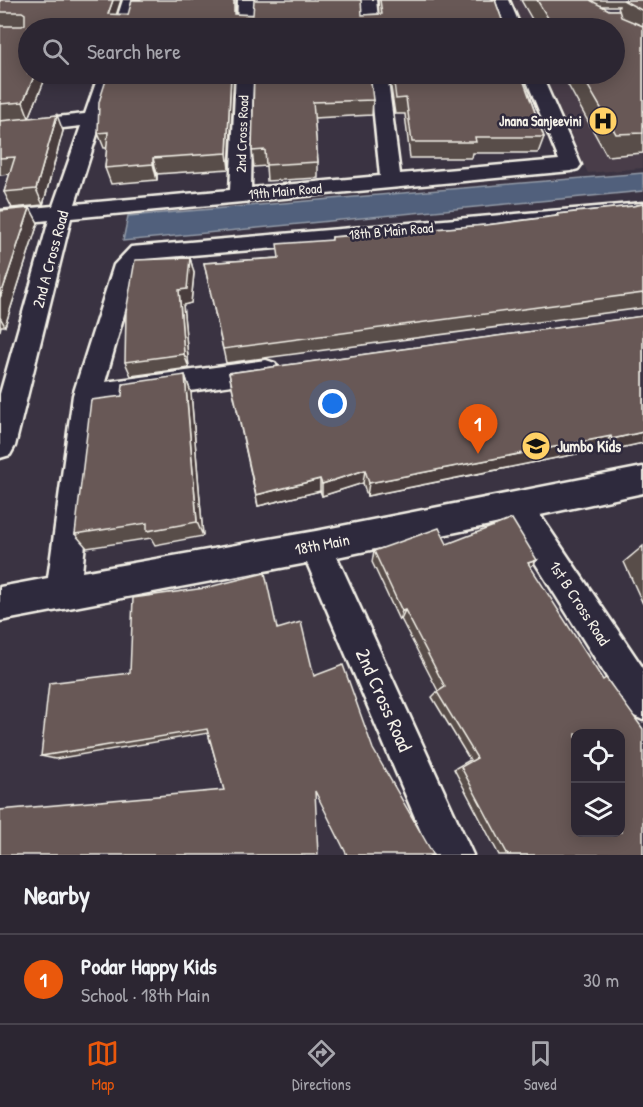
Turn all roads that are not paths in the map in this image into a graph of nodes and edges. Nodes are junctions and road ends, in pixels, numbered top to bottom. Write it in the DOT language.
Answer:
graph roads {
  1 [pos="131,0"];
  2 [pos="246,0"];
  3 [pos="368,0"];
  4 [pos="501,0"];
  5 [pos="125,18"];
  6 [pos="245,18"];
  7 [pos="371,18"];
  8 [pos="509,18"];
  9 [pos="104,84"];
  10 [pos="244,84"];
  11 [pos="379,84"];
  12 [pos="536,84"];
  13 [pos="93,119"];
  14 [pos="0,129"];
  15 [pos="391,182"];
  16 [pos="240,195"];
  17 [pos="643,210"];
  18 [pos="62,212"];
  19 [pos="0,218"];
  20 [pos="288,367"];
  21 [pos="87,395"];
  22 [pos="0,446"];
  23 [pos="643,480"];
  24 [pos="517,506"];
  25 [pos="316,546"];
  26 [pos="63,592"];
  27 [pos="0,604"];
  28 [pos="643,700"];
  29 [pos="452,855"];
  1 -- 5 [label="street"];
  2 -- 6 [label="street"];
  3 -- 7 [label="street"];
  4 -- 8 [label="street"];
  9 -- 13 [label="street, 2nd A Cross Road"];
  10 -- 16 [label="street, 2nd Cross Road"];
  11 -- 15 [label="street"];
  12 -- 15 [label="street, 19th Main Road"];
  13 -- 14 [label="street"];
  13 -- 18 [label="street, 2nd A Cross Road"];
  15 -- 16 [label="street, 19th Main Road"];
  16 -- 18 [label="street, 19th Main Road"];
  17 -- 21 [label="street, 18th B Main Road"];
  18 -- 19 [label="street, 19th Main Road"];
  18 -- 22 [label="street, 2nd A Cross Road"];
  20 -- 21 [label="street"];
  21 -- 26 [label="street"];
  23 -- 24 [label="street, 18th Main"];
  24 -- 25 [label="street, 18th Main"];
  24 -- 28 [label="street, 1st B Cross Road"];
  25 -- 26 [label="street, 18th Main"];
  25 -- 29 [label="street, 2nd Cross Road"];
  26 -- 27 [label="street, 18th Main"];
}
